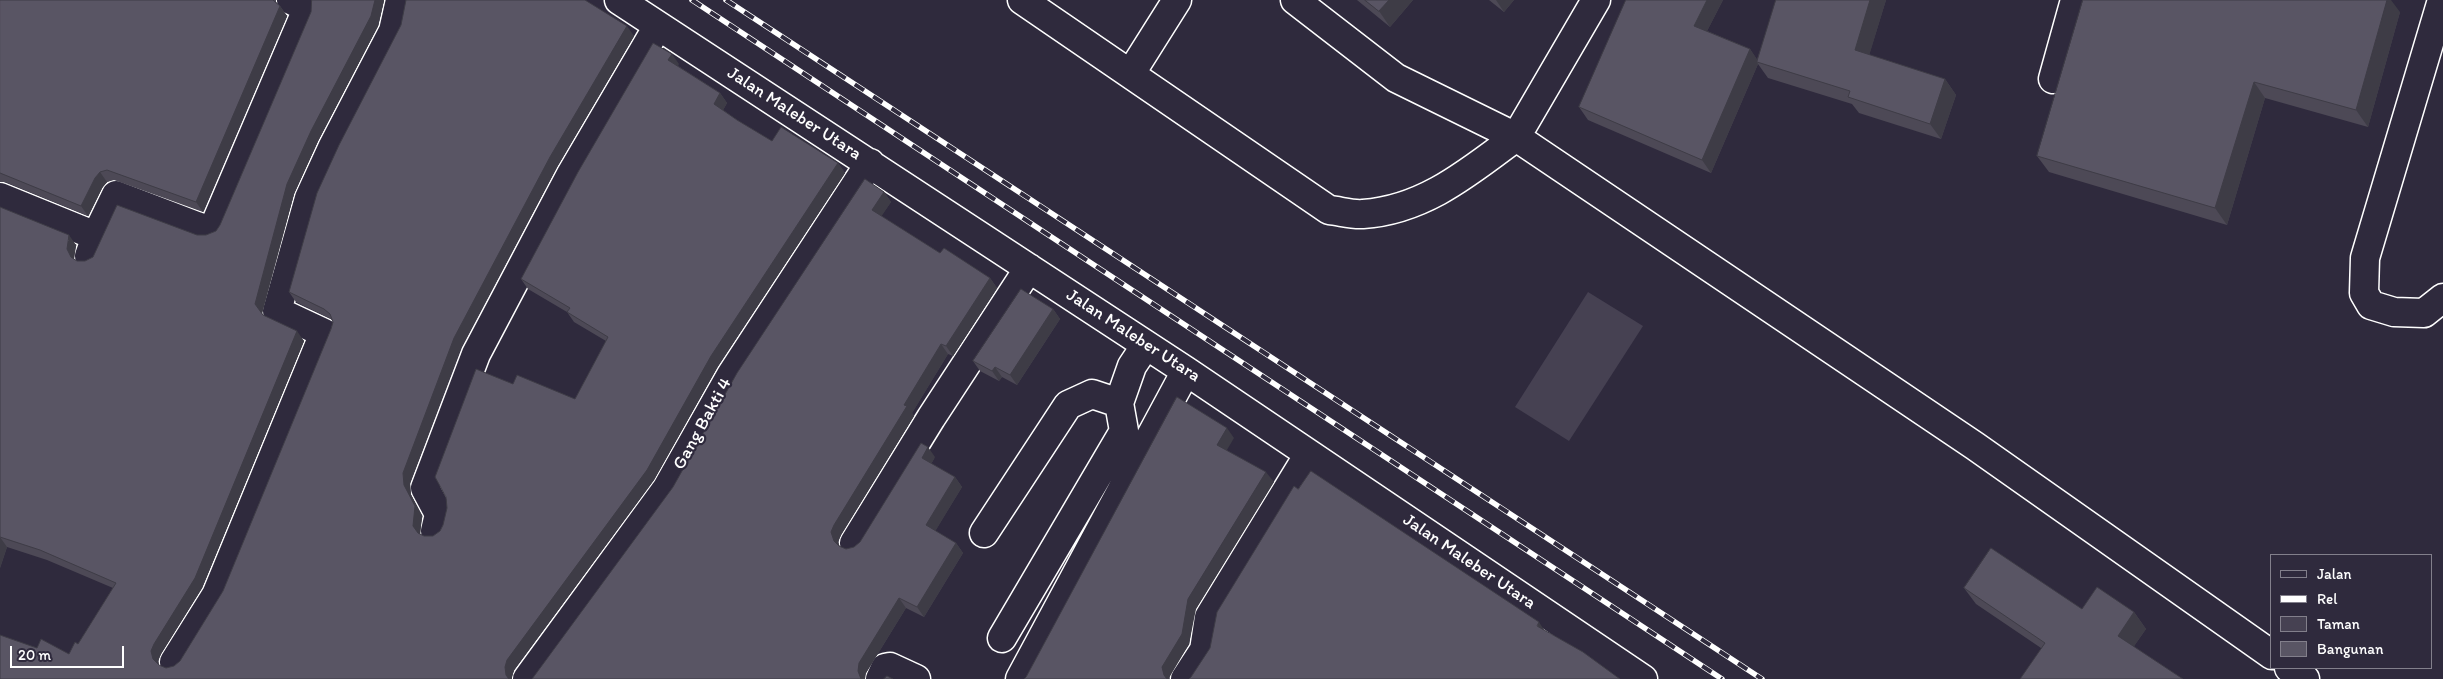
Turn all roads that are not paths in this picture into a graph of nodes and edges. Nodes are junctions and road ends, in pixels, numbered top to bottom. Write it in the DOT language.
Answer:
graph roads {
  1 [pos="291,0"];
  2 [pos="400,0"];
  3 [pos="619,0"];
  4 [pos="1022,0"];
  5 [pos="1177,0"];
  6 [pos="1295,0"];
  7 [pos="1596,0"];
  8 [pos="2075,0"];
  9 [pos="2442,0"];
  10 [pos="658,26"];
  11 [pos="1131,73"];
  12 [pos="2053,80"];
  13 [pos="1516,137"];
  14 [pos="870,163"];
  15 [pos="0,197"];
  16 [pos="1029,268"];
  17 [pos="2443,298"];
  18 [pos="1146,345"];
  19 [pos="1186,371"];
  20 [pos="1119,403"];
  21 [pos="1309,454"];
  22 [pos="434,531"];
  23 [pos="984,533"];
  24 [pos="854,543"];
  25 [pos="1002,638"];
  26 [pos="2270,654"];
  27 [pos="174,662"];
  28 [pos="2291,669"];
  29 [pos="527,679"];
  30 [pos="880,679"];
  31 [pos="916,679"];
  32 [pos="1020,679"];
  33 [pos="1186,679"];
  34 [pos="1643,679"];
  35 [pos="2305,679"];
  1 -- 15 [label="street"];
  2 -- 27 [label="street"];
  3 -- 10 [label="street, Jalan Maleber Utara"];
  4 -- 11 [label="street"];
  5 -- 11 [label="street"];
  6 -- 13 [label="street"];
  7 -- 13 [label="street"];
  8 -- 12 [label="street"];
  9 -- 17 [label="street"];
  10 -- 14 [label="street, Jalan Maleber Utara"];
  10 -- 22 [label="street"];
  11 -- 13 [label="street"];
  13 -- 26 [label="street"];
  14 -- 16 [label="street, Jalan Maleber Utara"];
  14 -- 29 [label="street, Gang Bakti 4"];
  16 -- 18 [label="street, Jalan Maleber Utara"];
  16 -- 24 [label="street"];
  18 -- 19 [label="street, Jalan Maleber Utara"];
  18 -- 20 [label="street"];
  19 -- 21 [label="street, Jalan Maleber Utara"];
  19 -- 32 [label="street"];
  20 -- 23 [label="street"];
  20 -- 25 [label="street"];
  21 -- 33 [label="street"];
  21 -- 34 [label="street, Jalan Maleber Utara"];
  28 -- 35 [label="street"];
  30 -- 31 [label="street"];
}
